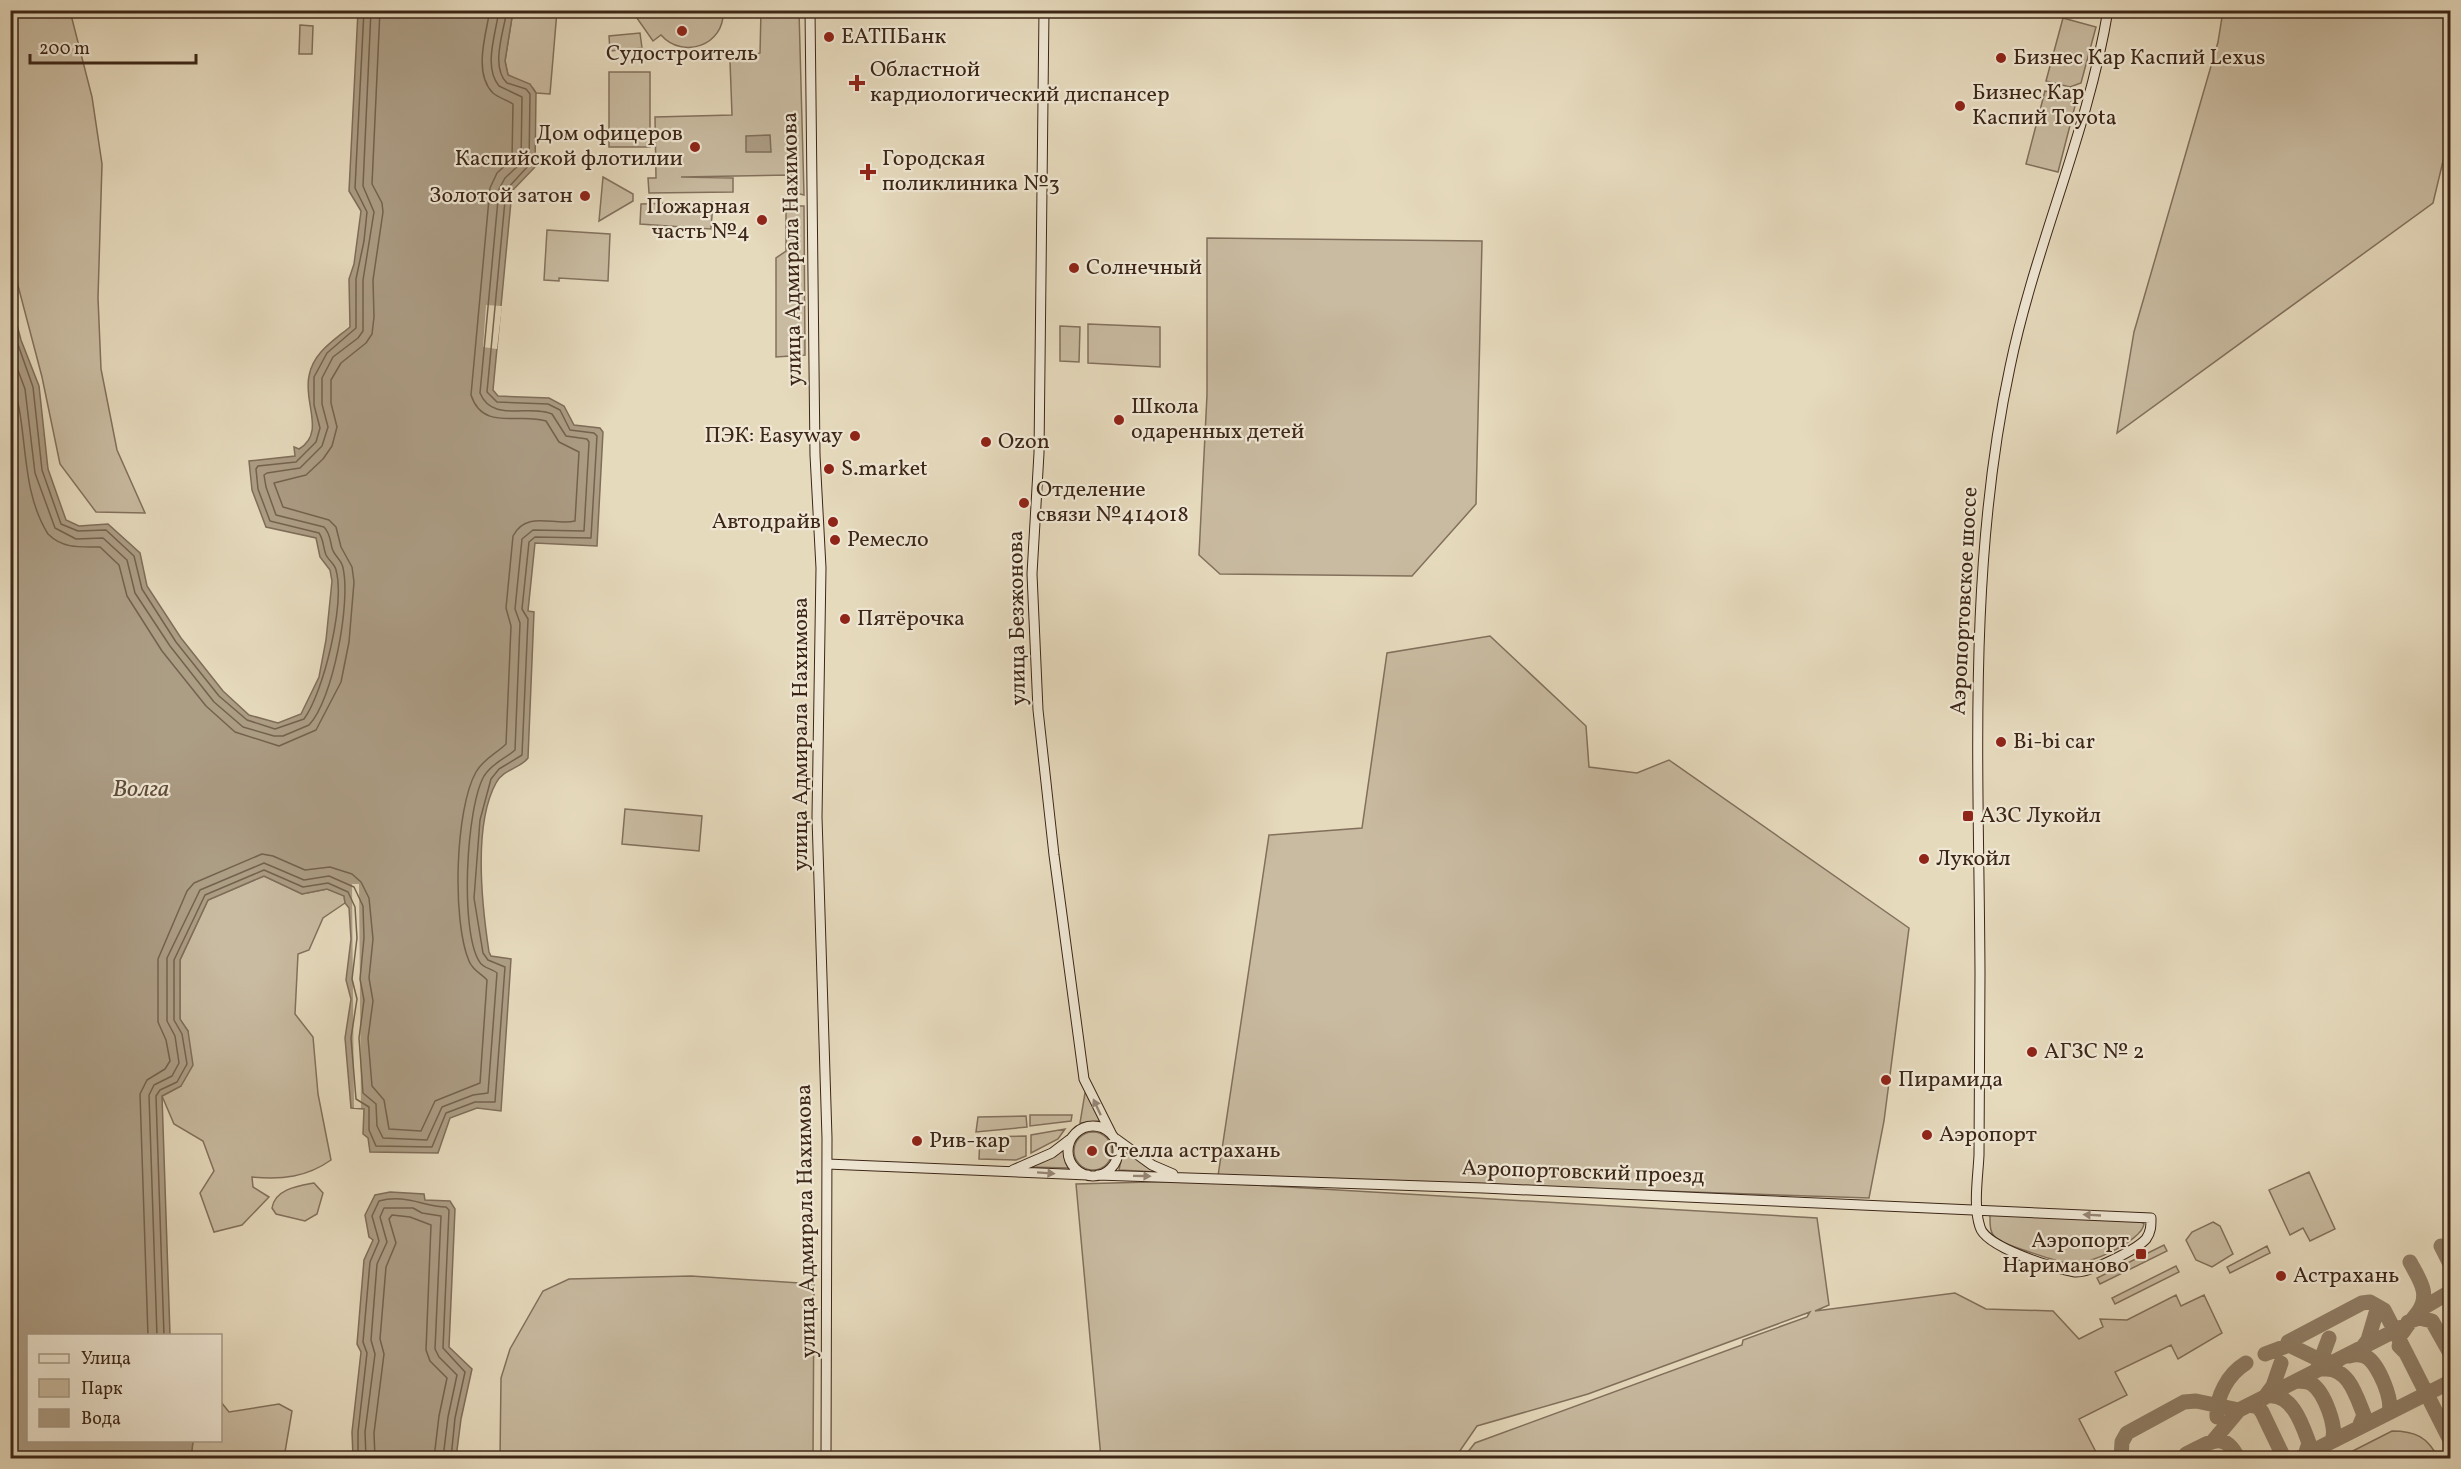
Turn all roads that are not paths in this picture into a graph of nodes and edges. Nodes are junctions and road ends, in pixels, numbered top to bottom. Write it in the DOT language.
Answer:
graph roads {
  1 [pos="810,10"];
  2 [pos="1044,10"];
  3 [pos="2108,10"];
  4 [pos="1113,1136"];
  5 [pos="1072,1137"];
  6 [pos="827,1164"];
  7 [pos="1005,1172"];
  8 [pos="1093,1175"];
  9 [pos="1187,1177"];
  10 [pos="1978,1209"];
  11 [pos="826,1458"];
  1 -- 6 [label="main road, улица Адмирала Нахимова"];
  4 -- 2 [label="main road, улица Безжонова, one-way"];
  3 -- 10 [label="main road, Аэропортовское шоссе"];
  4 -- 5 [label="main road"];
  4 -- 8 [label="main road"];
  4 -- 9 [label="main road"];
  5 -- 7 [label="main road"];
  5 -- 8 [label="main road"];
  6 -- 7 [label="main road"];
  6 -- 11 [label="main road, улица Адмирала Нахимова"];
  7 -- 8 [label="main road, Аэропортовский проезд, one-way"];
  8 -- 9 [label="main road, Аэропортовский проезд, one-way"];
  9 -- 10 [label="main road, Аэропортовский проезд"];
  10 -- 10 [label="main road, Аэропортовский проезд, one-way"];
}
